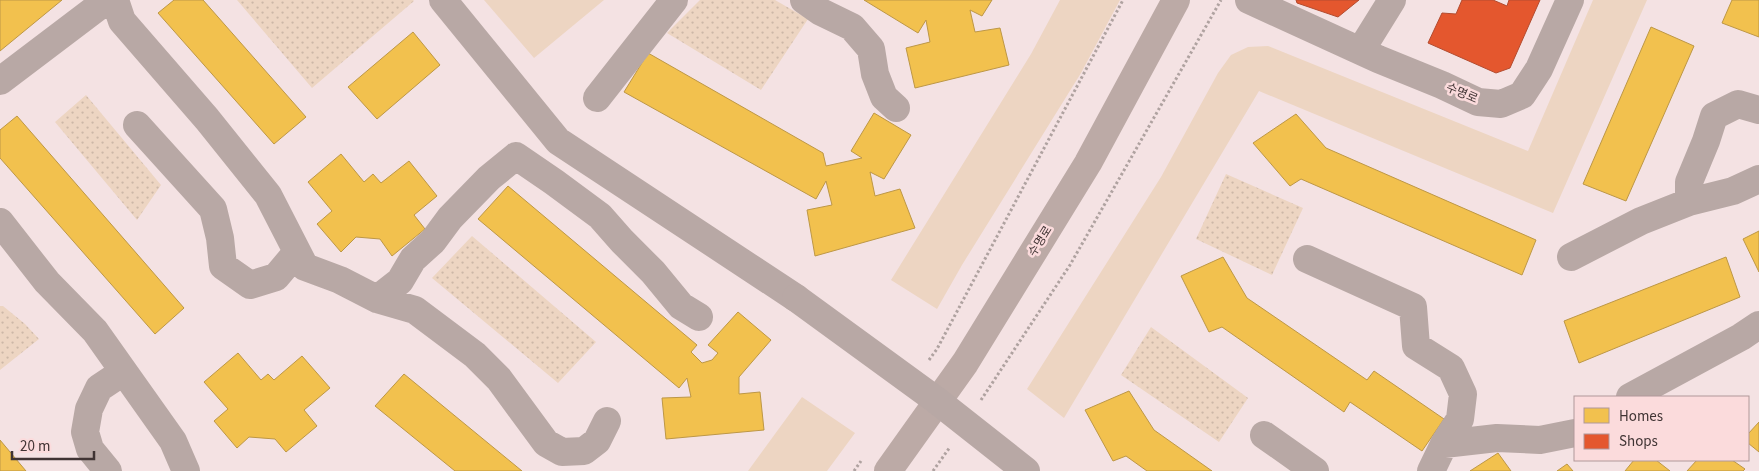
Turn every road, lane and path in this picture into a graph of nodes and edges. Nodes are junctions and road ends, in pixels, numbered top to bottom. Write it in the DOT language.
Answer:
graph roads {
  1 [pos="107,0"];
  2 [pos="115,0"];
  3 [pos="443,0"];
  4 [pos="674,0"];
  5 [pos="804,0"];
  6 [pos="1123,0"];
  7 [pos="1176,0"];
  8 [pos="1221,0"];
  9 [pos="1249,0"];
  10 [pos="1392,0"];
  11 [pos="1570,0"];
  12 [pos="1361,50"];
  13 [pos="0,80"];
  14 [pos="597,98"];
  15 [pos="896,108"];
  16 [pos="1759,110"];
  17 [pos="137,125"];
  18 [pos="1759,179"];
  19 [pos="1689,202"];
  20 [pos="0,222"];
  21 [pos="297,252"];
  22 [pos="1571,257"];
  23 [pos="1308,259"];
  24 [pos="376,299"];
  25 [pos="699,317"];
  26 [pos="1759,325"];
  27 [pos="926,365"];
  28 [pos="123,372"];
  29 [pos="1632,396"];
  30 [pos="977,405"];
  31 [pos="607,421"];
  32 [pos="1574,433"];
  33 [pos="1264,435"];
  34 [pos="1444,444"];
  35 [pos="950,446"];
  36 [pos="865,455"];
  37 [pos="108,471"];
  38 [pos="186,471"];
  39 [pos="854,471"];
  40 [pos="888,471"];
  41 [pos="934,471"];
  42 [pos="1026,471"];
  43 [pos="1315,471"];
  44 [pos="1431,471"];
  1 -- 13 [label="street"];
  2 -- 21 [label="street"];
  3 -- 42 [label="street, bridge"];
  4 -- 14 [label="street"];
  5 -- 15 [label="street"];
  6 -- 27 [label="path"];
  7 -- 40 [label="main road, 수명로"];
  8 -- 30 [label="path"];
  9 -- 12 [label="street, 수명로"];
  10 -- 12 [label="street"];
  11 -- 12 [label="street, 수명로"];
  16 -- 19 [label="street"];
  17 -- 21 [label="street"];
  18 -- 19 [label="street"];
  19 -- 22 [label="street"];
  20 -- 28 [label="street"];
  21 -- 24 [label="street"];
  23 -- 34 [label="street"];
  24 -- 25 [label="street"];
  24 -- 31 [label="street"];
  26 -- 29 [label="street"];
  28 -- 37 [label="street"];
  28 -- 38 [label="street"];
  32 -- 34 [label="street"];
  33 -- 43 [label="street"];
  34 -- 44 [label="street"];
  35 -- 41 [label="path"];
  36 -- 39 [label="path"];
}
